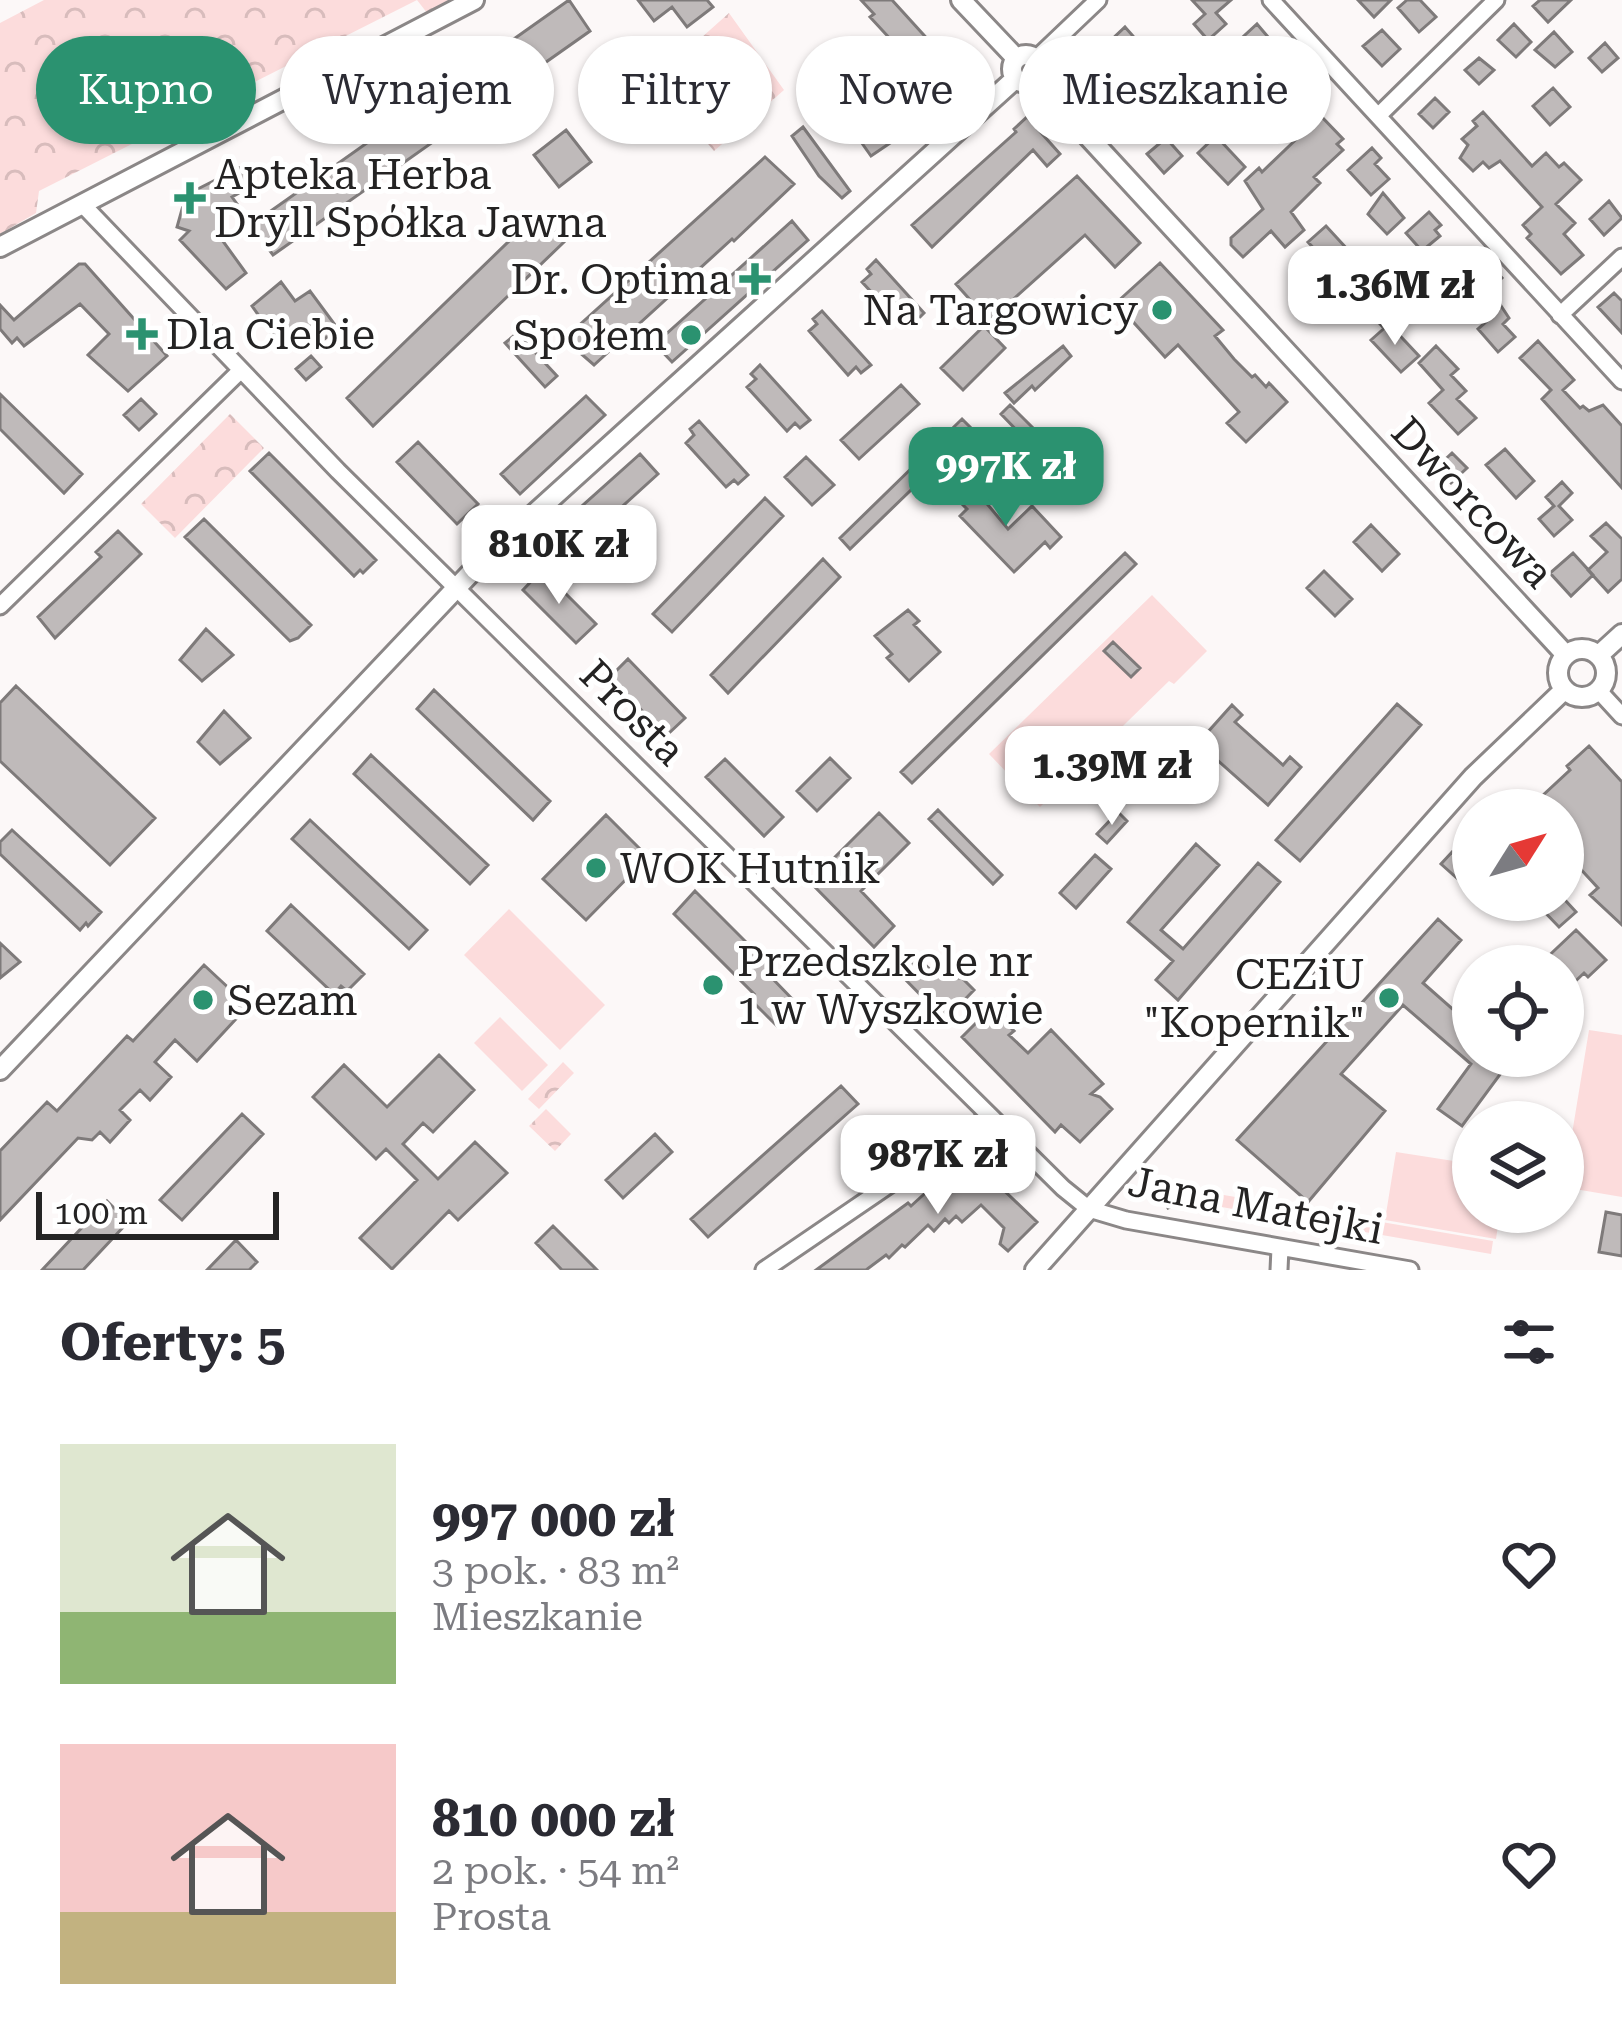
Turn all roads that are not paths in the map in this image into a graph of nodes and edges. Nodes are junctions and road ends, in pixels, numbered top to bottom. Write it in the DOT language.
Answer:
graph roads {
  1 [pos="474,0"];
  2 [pos="962,0"];
  3 [pos="1099,0"];
  4 [pos="1271,0"];
  5 [pos="1496,0"];
  6 [pos="1056,36"];
  7 [pos="1019,62"];
  8 [pos="1019,68"];
  9 [pos="1378,116"];
  10 [pos="1095,144"];
  11 [pos="84,206"];
  12 [pos="0,247"];
  13 [pos="1622,257"];
  14 [pos="1560,314"];
  15 [pos="240,371"];
  16 [pos="1622,381"];
  17 [pos="456,587"];
  18 [pos="0,606"];
  19 [pos="1622,634"];
  20 [pos="1566,655"];
  21 [pos="1599,655"];
  22 [pos="1564,690"];
  23 [pos="1599,692"];
  24 [pos="1622,716"];
  25 [pos="0,1070"];
  26 [pos="989,1116"];
  27 [pos="1089,1209"];
  28 [pos="1280,1247"];
  29 [pos="764,1270"];
  30 [pos="1035,1270"];
  31 [pos="1279,1270"];
  32 [pos="1410,1270"];
  1 -- 11 [label="street"];
  2 -- 7 [label="street"];
  3 -- 6 [label="street"];
  4 -- 9 [label="street"];
  5 -- 9 [label="street"];
  8 -- 17 [label="street"];
  9 -- 14 [label="street"];
  10 -- 20 [label="street, Dworcowa"];
  11 -- 12 [label="street"];
  11 -- 15 [label="street, Prosta"];
  13 -- 14 [label="street"];
  14 -- 16 [label="street"];
  15 -- 17 [label="street, Prosta"];
  15 -- 18 [label="street"];
  17 -- 25 [label="street"];
  17 -- 26 [label="street, Prosta"];
  19 -- 21 [label="street"];
  20 -- 21 [label="street"];
  20 -- 22 [label="street"];
  21 -- 23 [label="street"];
  22 -- 23 [label="street"];
  22 -- 27 [label="street"];
  23 -- 24 [label="street"];
  26 -- 27 [label="street, Prosta"];
  26 -- 29 [label="street"];
  27 -- 28 [label="street, Jana Matejki"];
  27 -- 30 [label="street"];
  28 -- 31 [label="street"];
  28 -- 32 [label="street, Jana Matejki"];
}
